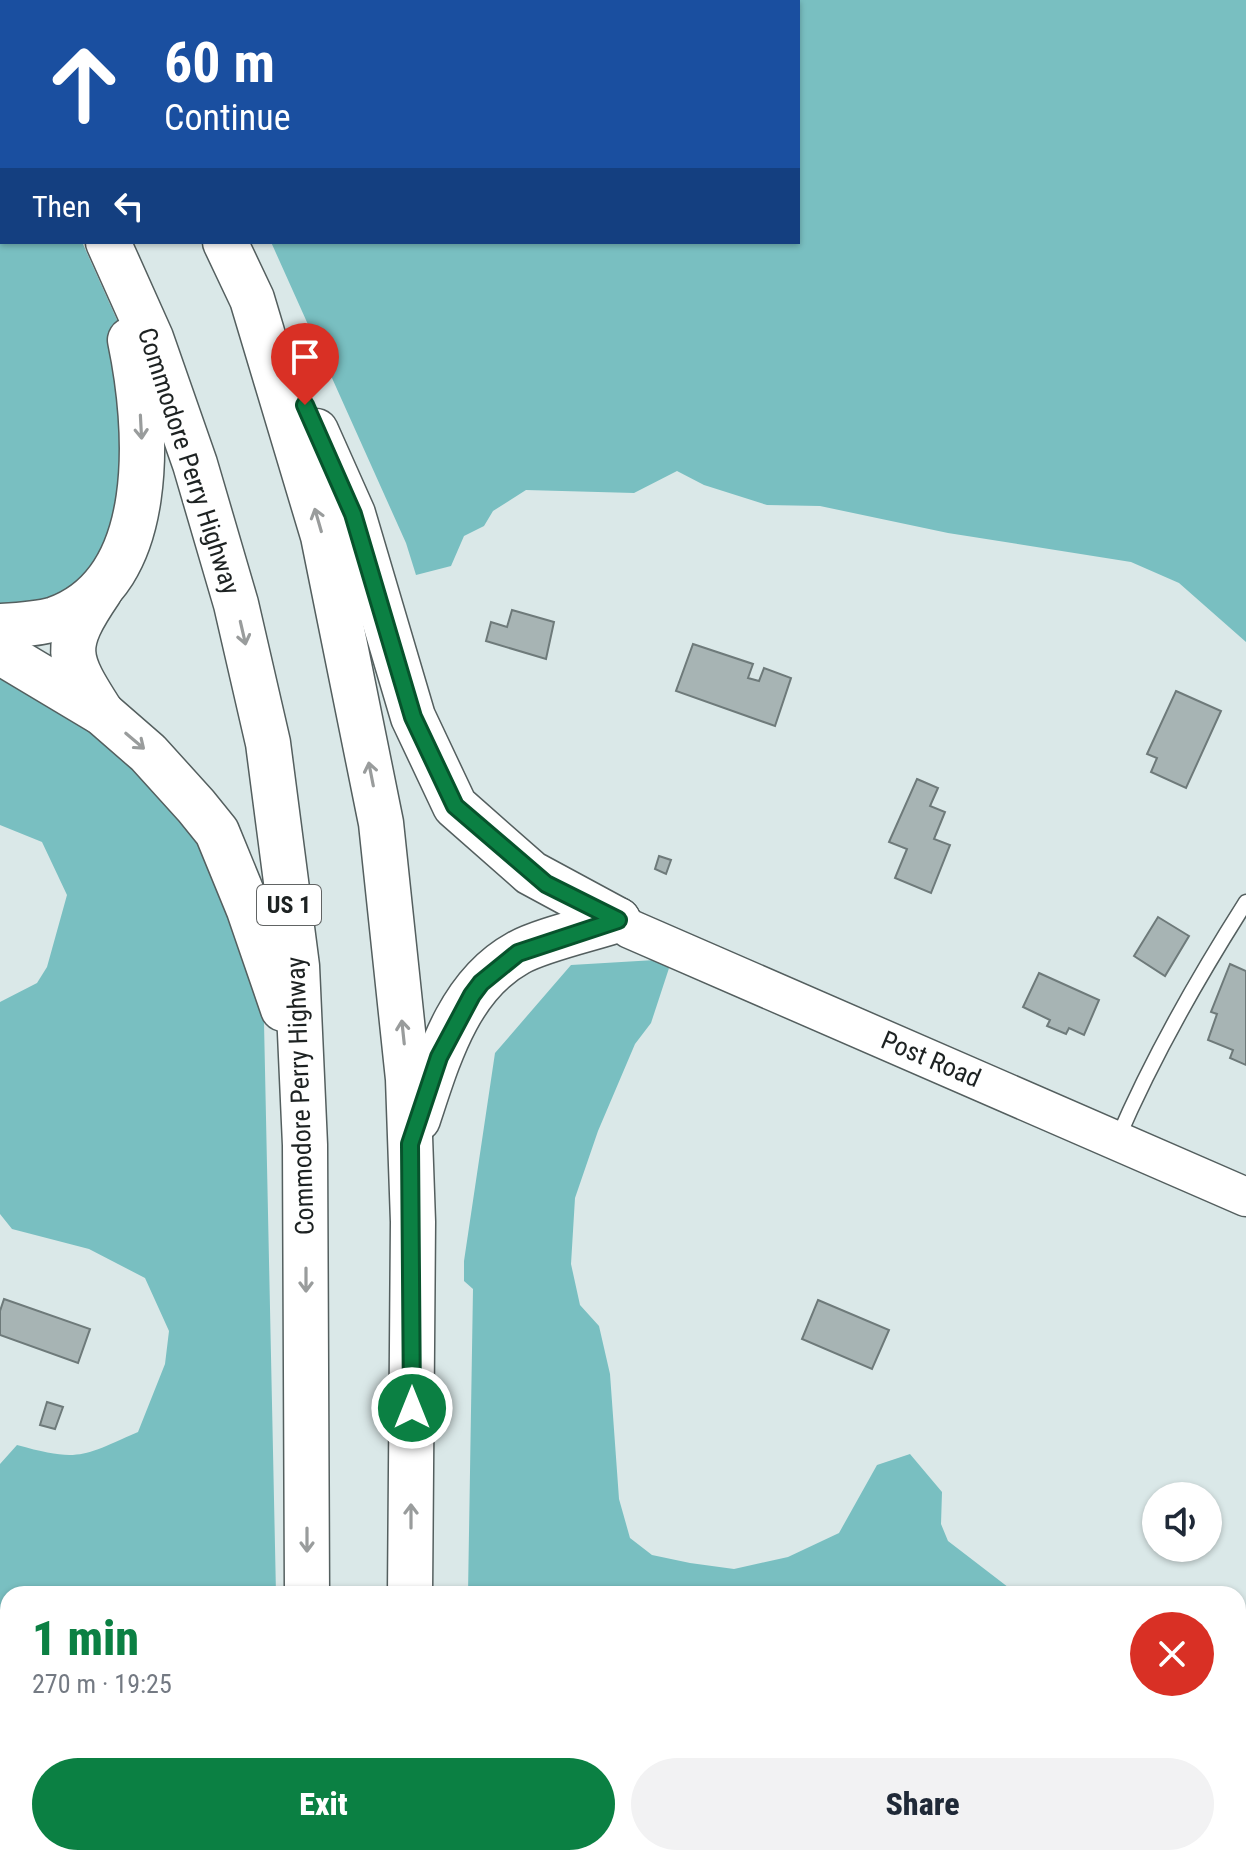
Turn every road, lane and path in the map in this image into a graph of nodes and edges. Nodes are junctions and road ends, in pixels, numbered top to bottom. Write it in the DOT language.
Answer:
graph roads {
  1 [pos="102,244"];
  2 [pos="109,244"];
  3 [pos="226,244"];
  4 [pos="252,299"];
  5 [pos="100,591"];
  6 [pos="0,626"];
  7 [pos="0,652"];
  8 [pos="102,713"];
  9 [pos="1246,902"];
  10 [pos="618,920"];
  11 [pos="301,1086"];
  12 [pos="1117,1140"];
  13 [pos="410,1144"];
  14 [pos="1246,1197"];
  15 [pos="307,1586"];
  16 [pos="410,1586"];
  1 -- 5 [label="highway, one-way"];
  2 -- 11 [label="highway, Commodore Perry Highway / US 1, one-way"];
  3 -- 4 [label="highway"];
  4 -- 10 [label="highway"];
  13 -- 4 [label="highway, one-way"];
  5 -- 6 [label="highway"];
  5 -- 8 [label="highway"];
  7 -- 8 [label="highway"];
  8 -- 11 [label="highway, one-way"];
  9 -- 12 [label="lane"];
  10 -- 12 [label="main road, Post Road"];
  10 -- 13 [label="highway"];
  11 -- 15 [label="highway, Commodore Perry Highway / US 1, one-way"];
  12 -- 14 [label="main road, Post Road"];
  16 -- 13 [label="highway, one-way"];
}
